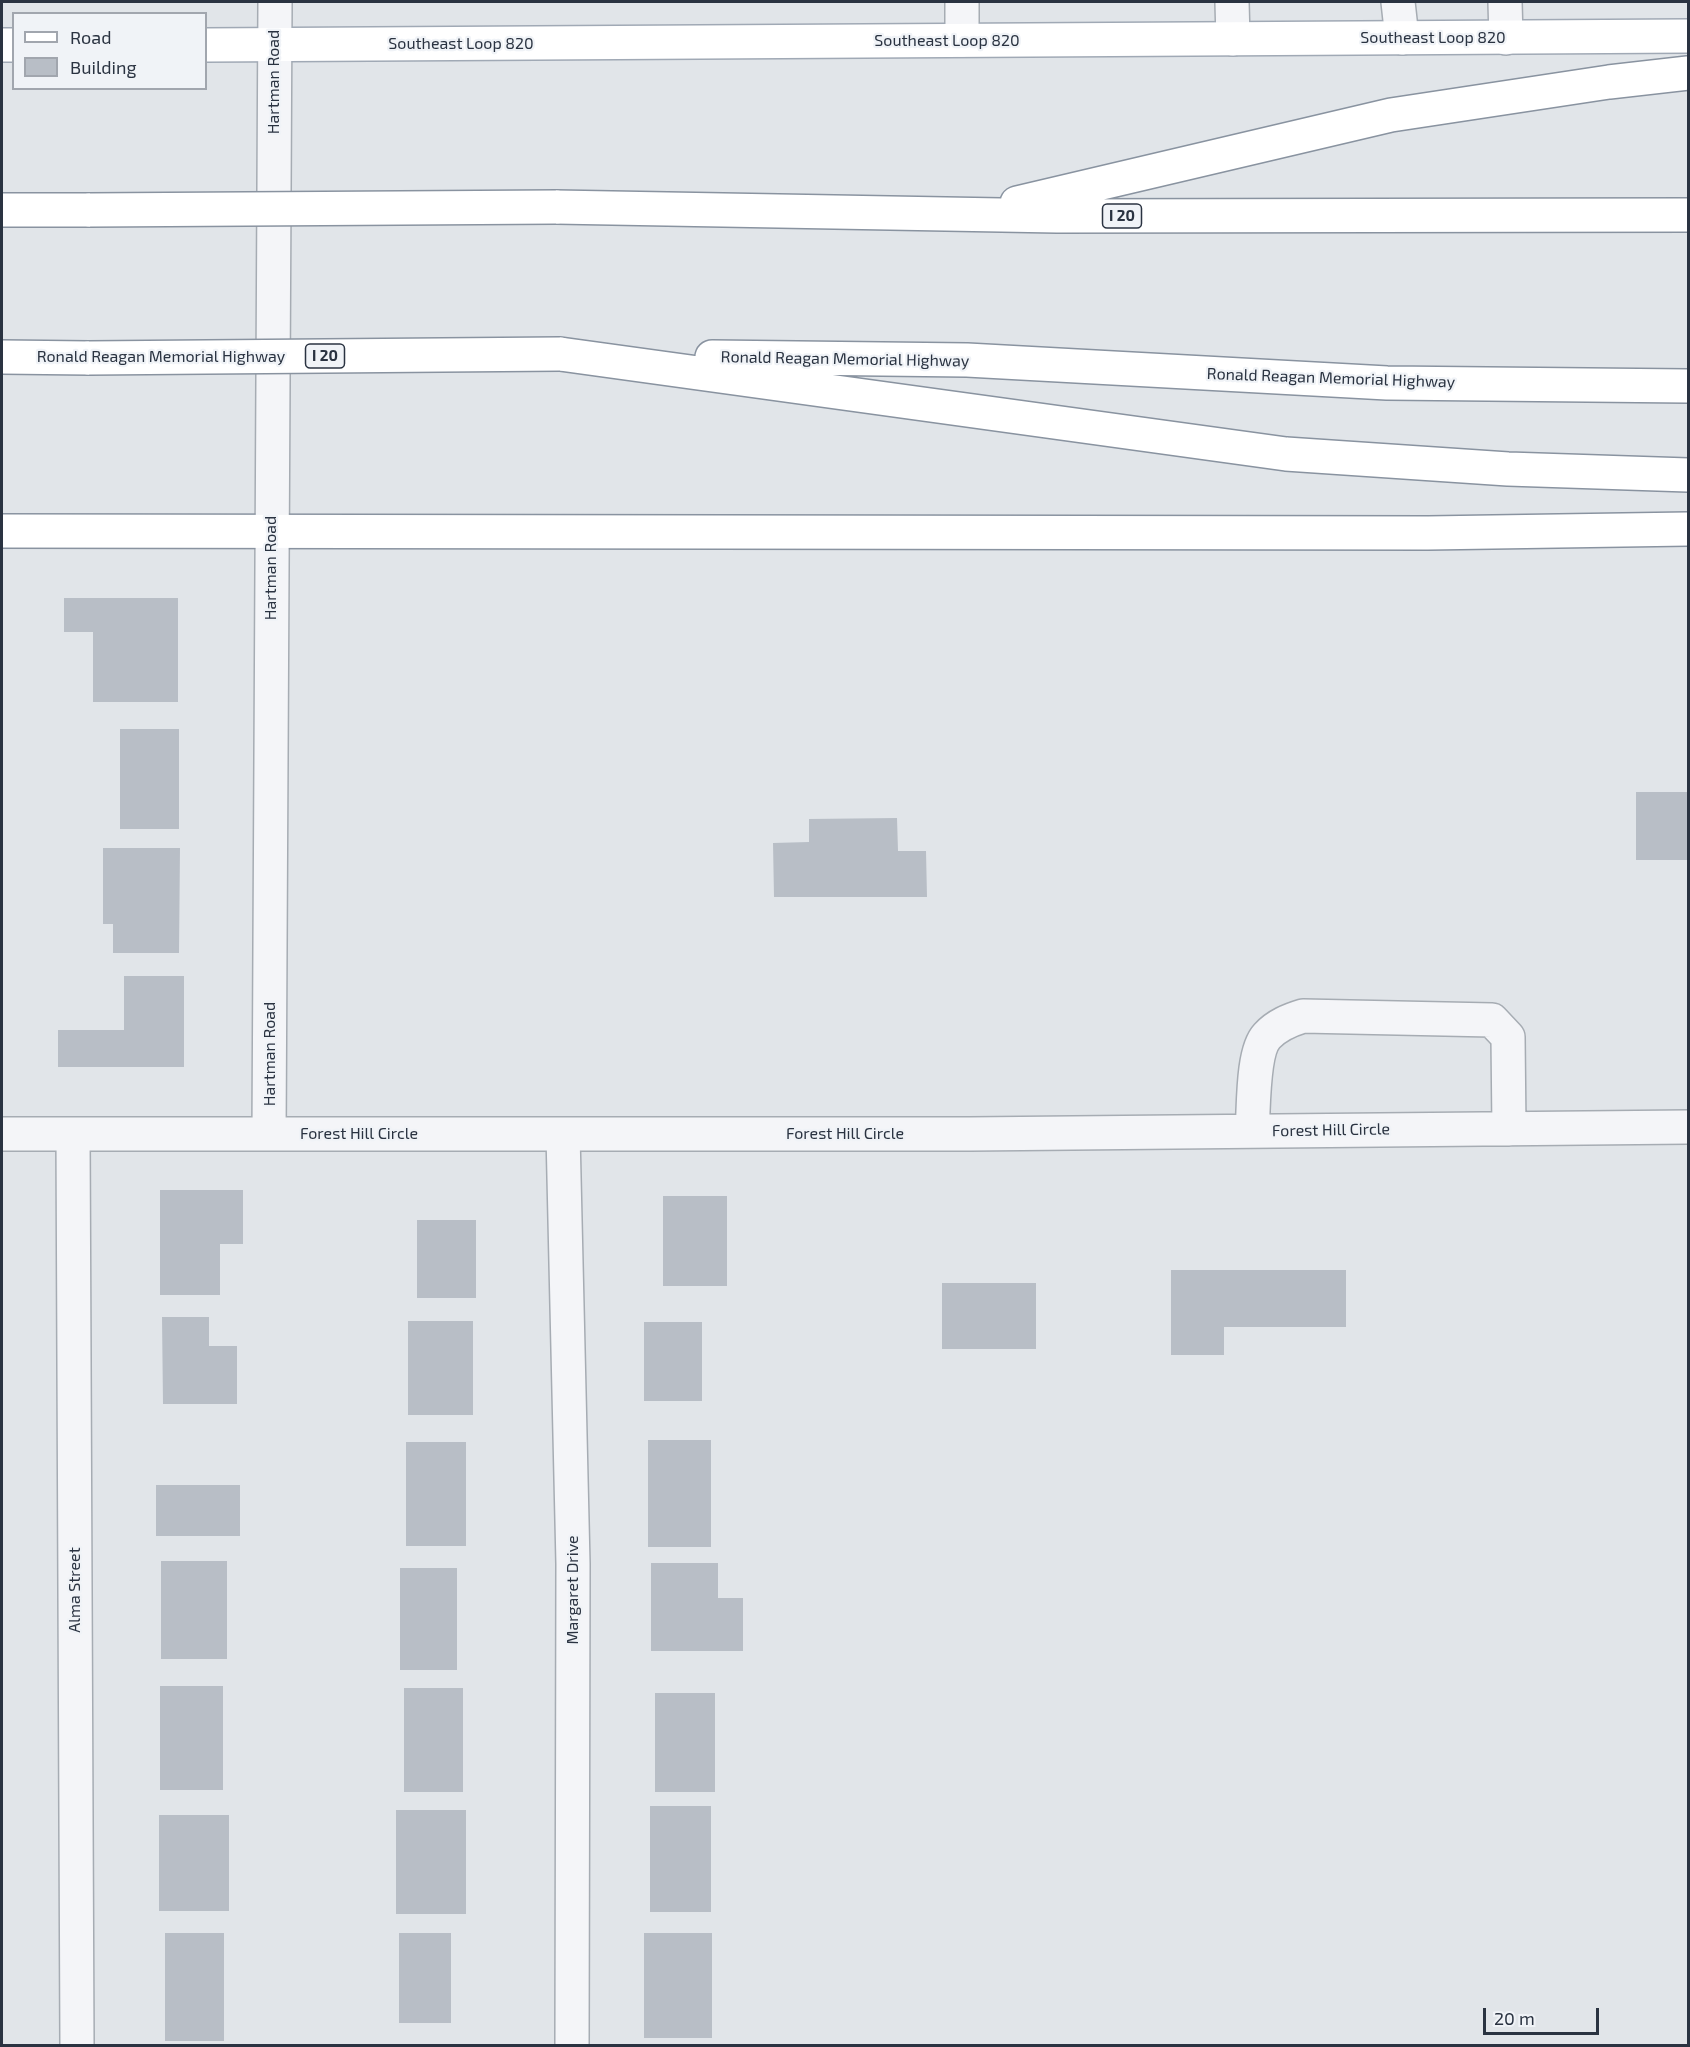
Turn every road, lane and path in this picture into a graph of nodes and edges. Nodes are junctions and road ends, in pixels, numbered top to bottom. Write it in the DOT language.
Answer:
graph roads {
  1 [pos="275,2"];
  2 [pos="962,2"];
  3 [pos="1232,2"];
  4 [pos="1398,2"];
  5 [pos="1505,2"];
  6 [pos="1689,36"];
  7 [pos="1402,38"];
  8 [pos="1506,38"];
  9 [pos="1233,39"];
  10 [pos="962,40"];
  11 [pos="207,45"];
  12 [pos="275,45"];
  13 [pos="1689,73"];
  14 [pos="2,210"];
  15 [pos="968,214"];
  16 [pos="1689,215"];
  17 [pos="560,354"];
  18 [pos="2,357"];
  19 [pos="1689,386"];
  20 [pos="1689,475"];
  21 [pos="1689,529"];
  22 [pos="2,531"];
  23 [pos="271,532"];
  24 [pos="1689,1127"];
  25 [pos="1509,1129"];
  26 [pos="1252,1131"];
  27 [pos="2,1134"];
  28 [pos="73,1134"];
  29 [pos="269,1134"];
  30 [pos="563,1134"];
  31 [pos="77,2046"];
  32 [pos="572,2046"];
  1 -- 12 [label="street, Hartman Road"];
  2 -- 10 [label="street"];
  3 -- 9 [label="street"];
  4 -- 7 [label="street"];
  5 -- 8 [label="street"];
  6 -- 8 [label="main road, Southeast Loop 820"];
  7 -- 8 [label="main road, Southeast Loop 820"];
  7 -- 9 [label="main road, Southeast Loop 820"];
  9 -- 10 [label="main road, Southeast Loop 820"];
  10 -- 12 [label="main road, Southeast Loop 820"];
  11 -- 12 [label="main road, Southeast Loop 820"];
  12 -- 23 [label="street, Hartman Road"];
  13 -- 15 [label="main road"];
  14 -- 15 [label="main road, I 20, bridge"];
  15 -- 16 [label="main road, I 20"];
  17 -- 18 [label="main road, Ronald Reagan Memorial Highway / I 20, bridge"];
  17 -- 19 [label="main road, Ronald Reagan Memorial Highway / I 20"];
  17 -- 20 [label="main road"];
  21 -- 23 [label="main road"];
  22 -- 23 [label="main road"];
  23 -- 29 [label="street, Hartman Road"];
  24 -- 25 [label="street, Forest Hill Circle"];
  25 -- 26 [label="street, Forest Hill Circle"];
  25 -- 26 [label="street"];
  26 -- 30 [label="street, Forest Hill Circle"];
  27 -- 28 [label="street, Forest Hill Circle"];
  28 -- 29 [label="street, Forest Hill Circle"];
  28 -- 31 [label="street, Alma Street"];
  29 -- 30 [label="street, Forest Hill Circle"];
  30 -- 32 [label="street, Margaret Drive"];
}
